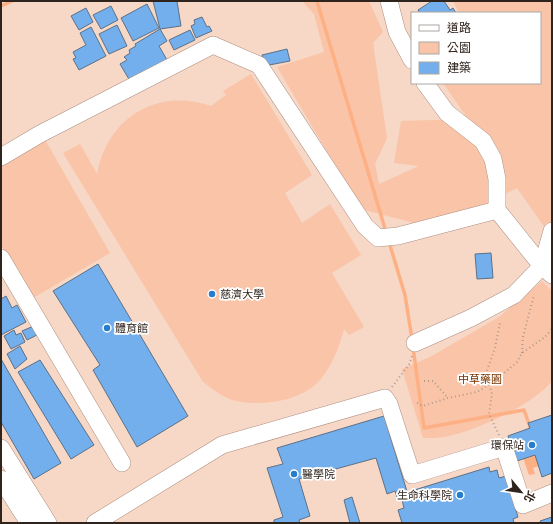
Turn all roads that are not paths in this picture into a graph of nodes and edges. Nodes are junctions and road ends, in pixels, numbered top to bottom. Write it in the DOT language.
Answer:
graph roads {
  1 [pos="389,1"];
  2 [pos="411,58"];
  3 [pos="426,84"];
  4 [pos="1,157"];
  5 [pos="497,210"];
  6 [pos="552,231"];
  7 [pos="3,265"];
  8 [pos="547,270"];
  9 [pos="415,343"];
  10 [pos="1,448"];
  11 [pos="122,463"];
  12 [pos="1,479"];
  13 [pos="552,494"];
  14 [pos="29,523"];
  15 [pos="48,523"];
  16 [pos="95,523"];
  1 -- 2 [label="street"];
  3 -- 5 [label="street"];
  4 -- 5 [label="street"];
  5 -- 8 [label="street"];
  6 -- 8 [label="street"];
  7 -- 11 [label="street"];
  8 -- 9 [label="street"];
  10 -- 15 [label="street"];
  12 -- 14 [label="street"];
  13 -- 16 [label="street"];
}
